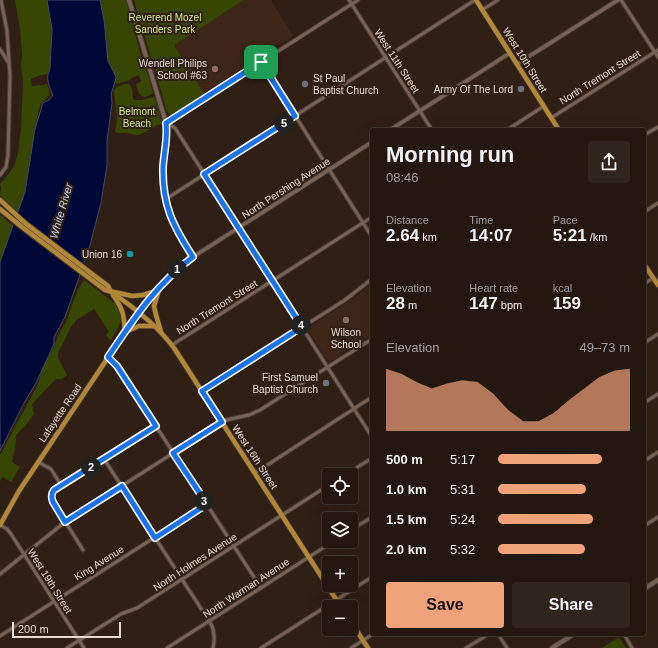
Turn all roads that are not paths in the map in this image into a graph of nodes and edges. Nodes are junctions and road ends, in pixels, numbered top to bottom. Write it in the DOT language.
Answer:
graph roads {
  1 [pos="1,0"];
  2 [pos="129,0"];
  3 [pos="349,0"];
  4 [pos="358,0"];
  5 [pos="476,0"];
  6 [pos="498,0"];
  7 [pos="618,0"];
  8 [pos="621,0"];
  9 [pos="352,4"];
  10 [pos="482,10"];
  11 [pos="0,48"];
  12 [pos="656,51"];
  13 [pos="510,53"];
  14 [pos="658,57"];
  15 [pos="385,58"];
  16 [pos="261,62"];
  17 [pos="9,63"];
  18 [pos="517,64"];
  19 [pos="544,106"];
  20 [pos="420,111"];
  21 [pos="295,116"];
  22 [pos="551,118"];
  23 [pos="166,123"];
  24 [pos="658,127"];
  25 [pos="393,128"];
  26 [pos="431,128"];
  27 [pos="510,128"];
  28 [pos="558,128"];
  29 [pos="646,135"];
  30 [pos="370,143"];
  31 [pos="329,169"];
  32 [pos="204,174"];
  33 [pos="0,175"];
  34 [pos="165,199"];
  35 [pos="0,200"];
  36 [pos="658,203"];
  37 [pos="1,210"];
  38 [pos="646,211"];
  39 [pos="370,218"];
  40 [pos="363,223"];
  41 [pos="238,228"];
  42 [pos="370,234"];
  43 [pos="193,257"];
  44 [pos="646,267"];
  45 [pos="272,281"];
  46 [pos="370,281"];
  47 [pos="656,282"];
  48 [pos="100,284"];
  49 [pos="646,284"];
  50 [pos="160,286"];
  51 [pos="156,291"];
  52 [pos="111,292"];
  53 [pos="139,312"];
  54 [pos="154,326"];
  55 [pos="302,327"];
  56 [pos="125,332"];
  57 [pos="162,333"];
  58 [pos="658,334"];
  59 [pos="370,340"];
  60 [pos="646,342"];
  61 [pos="172,345"];
  62 [pos="108,357"];
  63 [pos="327,367"];
  64 [pos="202,391"];
  65 [pos="658,394"];
  66 [pos="370,398"];
  67 [pos="646,402"];
  68 [pos="354,409"];
  69 [pos="222,422"];
  70 [pos="156,426"];
  71 [pos="370,434"];
  72 [pos="658,452"];
  73 [pos="173,453"];
  74 [pos="104,459"];
  75 [pos="370,459"];
  76 [pos="646,460"];
  77 [pos="38,462"];
  78 [pos="356,468"];
  79 [pos="255,472"];
  80 [pos="61,485"];
  81 [pos="122,486"];
  82 [pos="322,489"];
  83 [pos="207,504"];
  84 [pos="282,515"];
  85 [pos="658,517"];
  86 [pos="370,518"];
  87 [pos="65,522"];
  88 [pos="0,525"];
  89 [pos="646,525"];
  90 [pos="358,526"];
  91 [pos="155,538"];
  92 [pos="234,546"];
  93 [pos="323,548"];
  94 [pos="83,550"];
  95 [pos="25,554"];
  96 [pos="309,557"];
  97 [pos="0,574"];
  98 [pos="370,578"];
  99 [pos="182,580"];
  100 [pos="658,580"];
  101 [pos="261,588"];
  102 [pos="646,588"];
  103 [pos="337,599"];
  104 [pos="54,601"];
  105 [pos="209,622"];
  106 [pos="358,633"];
  107 [pos="0,636"];
  108 [pos="370,636"];
  109 [pos="486,636"];
  110 [pos="499,636"];
  111 [pos="571,636"];
  112 [pos="625,636"];
  113 [pos="79,640"];
  114 [pos="363,641"];
  115 [pos="67,648"];
  116 [pos="84,648"];
  117 [pos="167,648"];
  118 [pos="213,648"];
  119 [pos="261,648"];
  120 [pos="351,648"];
  121 [pos="368,648"];
  122 [pos="466,648"];
  123 [pos="507,648"];
  124 [pos="552,648"];
  125 [pos="632,648"];
  1 -- 17 [label="street"];
  2 -- 23 [label="main road"];
  3 -- 9 [label="street, West 11th Street"];
  4 -- 9 [label="street"];
  5 -- 10 [label="main road, West 10th Street"];
  5 -- 15 [label="street"];
  6 -- 10 [label="street"];
  7 -- 18 [label="street"];
  8 -- 12 [label="street"];
  9 -- 15 [label="street, West 11th Street"];
  9 -- 16 [label="street"];
  10 -- 13 [label="main road, West 10th Street"];
  11 -- 17 [label="street"];
  12 -- 14 [label="street"];
  12 -- 22 [label="street, North Tremont Street"];
  13 -- 18 [label="main road, West 10th Street"];
  13 -- 20 [label="street"];
  15 -- 20 [label="street, West 11th Street"];
  15 -- 21 [label="street"];
  16 -- 21 [label="street"];
  16 -- 23 [label="street"];
  17 -- 33 [label="street"];
  18 -- 19 [label="main road, West 10th Street"];
  19 -- 22 [label="main road, West 10th Street"];
  19 -- 27 [label="street"];
  20 -- 25 [label="street"];
  20 -- 26 [label="street, West 11th Street"];
  21 -- 31 [label="street"];
  21 -- 32 [label="street"];
  22 -- 28 [label="main road, West 10th Street"];
  23 -- 32 [label="street"];
  23 -- 34 [label="main road"];
  24 -- 29 [label="street"];
  30 -- 31 [label="street, North Pershing Avenue"];
  31 -- 40 [label="street"];
  31 -- 41 [label="street, North Pershing Avenue"];
  32 -- 34 [label="street"];
  32 -- 41 [label="street"];
  34 -- 43 [label="main road"];
  35 -- 48 [label="main road, West 16th Street"];
  36 -- 38 [label="street"];
  37 -- 48 [label="main road, West 16th Street"];
  39 -- 40 [label="street, North Tremont Street"];
  40 -- 42 [label="street"];
  40 -- 45 [label="street, North Tremont Street"];
  41 -- 43 [label="street, North Pershing Avenue"];
  41 -- 45 [label="street"];
  43 -- 50 [label="main road, North Pershing Avenue"];
  44 -- 47 [label="main road"];
  45 -- 55 [label="street"];
  45 -- 61 [label="street, North Tremont Street"];
  46 -- 55 [label="street"];
  47 -- 49 [label="street"];
  48 -- 52 [label="main road, West 16th Street"];
  50 -- 51 [label="main road, North Pershing Avenue"];
  50 -- 57 [label="main road"];
  51 -- 52 [label="main road"];
  51 -- 53 [label="main road, North Pershing Avenue"];
  52 -- 53 [label="main road, West 16th Street"];
  52 -- 56 [label="main road"];
  53 -- 54 [label="main road, West 16th Street"];
  53 -- 56 [label="main road, Lafayette Road"];
  54 -- 56 [label="main road"];
  54 -- 57 [label="main road, West 16th Street"];
  55 -- 63 [label="street"];
  55 -- 64 [label="street"];
  56 -- 62 [label="main road, Lafayette Road"];
  57 -- 61 [label="main road, West 16th Street"];
  58 -- 60 [label="street"];
  59 -- 63 [label="street"];
  61 -- 64 [label="main road, West 16th Street"];
  62 -- 70 [label="street"];
  62 -- 77 [label="main road, Lafayette Road"];
  63 -- 68 [label="street"];
  63 -- 69 [label="street"];
  64 -- 69 [label="main road, West 16th Street"];
  65 -- 67 [label="street"];
  66 -- 68 [label="street"];
  68 -- 71 [label="street"];
  68 -- 79 [label="street"];
  69 -- 73 [label="street"];
  69 -- 79 [label="main road, West 16th Street"];
  70 -- 73 [label="street"];
  70 -- 74 [label="street"];
  72 -- 76 [label="street"];
  73 -- 81 [label="street"];
  73 -- 83 [label="street"];
  74 -- 80 [label="street"];
  74 -- 81 [label="street"];
  75 -- 78 [label="street"];
  77 -- 80 [label="street"];
  77 -- 88 [label="main road, Lafayette Road"];
  79 -- 84 [label="main road, West 16th Street"];
  80 -- 87 [label="street"];
  81 -- 87 [label="street"];
  81 -- 91 [label="street"];
  82 -- 84 [label="street, North Holmes Avenue"];
  83 -- 91 [label="street, King Avenue"];
  83 -- 92 [label="street"];
  84 -- 92 [label="street, North Holmes Avenue"];
  84 -- 96 [label="main road, West 16th Street"];
  85 -- 89 [label="street"];
  86 -- 90 [label="street"];
  87 -- 94 [label="street"];
  87 -- 95 [label="street"];
  88 -- 95 [label="street, West 19th Street"];
  91 -- 99 [label="street"];
  91 -- 104 [label="street, King Avenue"];
  92 -- 99 [label="street, North Holmes Avenue"];
  92 -- 101 [label="street"];
  93 -- 96 [label="street, North Warman Avenue"];
  95 -- 97 [label="street"];
  95 -- 104 [label="street, West 19th Street"];
  96 -- 101 [label="street, North Warman Avenue"];
  96 -- 103 [label="main road, West 16th Street"];
  98 -- 103 [label="street"];
  99 -- 105 [label="street"];
  99 -- 113 [label="street, North Holmes Avenue"];
  100 -- 102 [label="main road"];
  101 -- 105 [label="street, North Warman Avenue"];
  103 -- 119 [label="street"];
  104 -- 107 [label="street, King Avenue"];
  104 -- 113 [label="street, West 19th Street"];
  105 -- 117 [label="street, North Warman Avenue"];
  105 -- 118 [label="street"];
  106 -- 114 [label="main road"];
  108 -- 114 [label="street"];
  109 -- 122 [label="street"];
  110 -- 123 [label="street"];
  111 -- 124 [label="main road"];
  112 -- 125 [label="street"];
  113 -- 115 [label="street, North Holmes Avenue"];
  113 -- 116 [label="street, West 19th Street"];
  114 -- 120 [label="street"];
  114 -- 121 [label="main road"];
}
